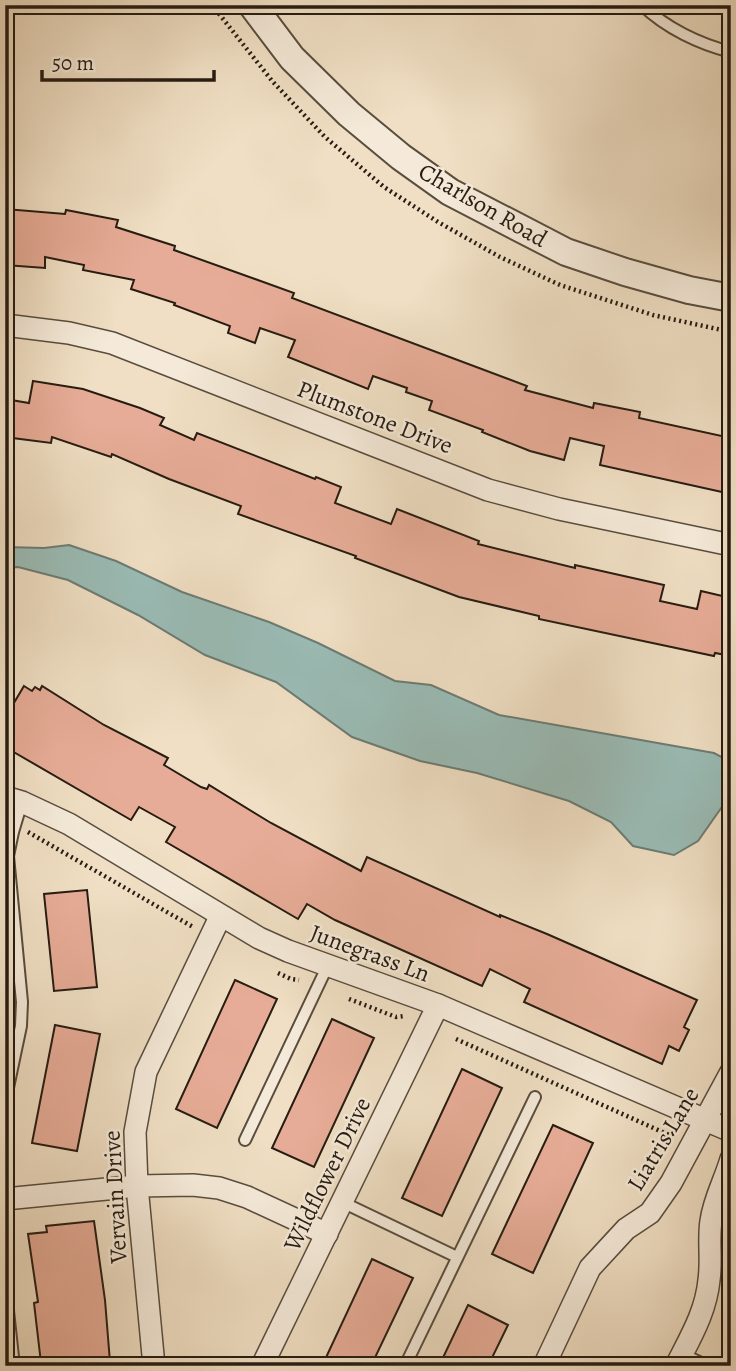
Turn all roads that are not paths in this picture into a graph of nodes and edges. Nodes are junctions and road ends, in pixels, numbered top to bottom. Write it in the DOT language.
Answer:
graph roads {
  1 [pos="252,5"];
  2 [pos="642,5"];
  3 [pos="731,52"];
  4 [pos="731,298"];
  5 [pos="5,325"];
  6 [pos="731,545"];
  7 [pos="14,799"];
  8 [pos="219,917"];
  9 [pos="328,965"];
  10 [pos="438,1005"];
  11 [pos="731,1072"];
  12 [pos="535,1097"];
  13 [pos="5,1102"];
  14 [pos="706,1119"];
  15 [pos="731,1131"];
  16 [pos="246,1140"];
  17 [pos="731,1159"];
  18 [pos="137,1186"];
  19 [pos="5,1199"];
  20 [pos="342,1202"];
  21 [pos="327,1234"];
  22 [pos="457,1257"];
  23 [pos="5,1283"];
  24 [pos="679,1360"];
  25 [pos="14,1366"];
  26 [pos="154,1366"];
  27 [pos="262,1366"];
  28 [pos="405,1366"];
  29 [pos="544,1366"];
  30 [pos="708,1366"];
  1 -- 4 [label="street, Charlson Road"];
  2 -- 3 [label="lane"];
  5 -- 6 [label="street, Plumstone Drive"];
  7 -- 8 [label="street, Junegrass Ln"];
  7 -- 13 [label="lane"];
  8 -- 9 [label="street, Junegrass Ln"];
  8 -- 18 [label="street, Vervain Drive"];
  9 -- 10 [label="street, Junegrass Ln"];
  9 -- 16 [label="lane"];
  10 -- 14 [label="street, Junegrass Ln"];
  10 -- 20 [label="street, Wildflower Drive"];
  11 -- 14 [label="street, Liatris Lane"];
  12 -- 22 [label="lane"];
  14 -- 15 [label="street, Junegrass Ln"];
  14 -- 29 [label="street, Liatris Lane"];
  17 -- 24 [label="street"];
  18 -- 19 [label="street"];
  18 -- 21 [label="street"];
  18 -- 26 [label="street, Vervain Drive"];
  20 -- 21 [label="street, Wildflower Drive"];
  20 -- 22 [label="lane"];
  21 -- 27 [label="street, Wildflower Drive"];
  22 -- 28 [label="lane"];
  23 -- 25 [label="lane"];
  24 -- 30 [label="lane"];
}
